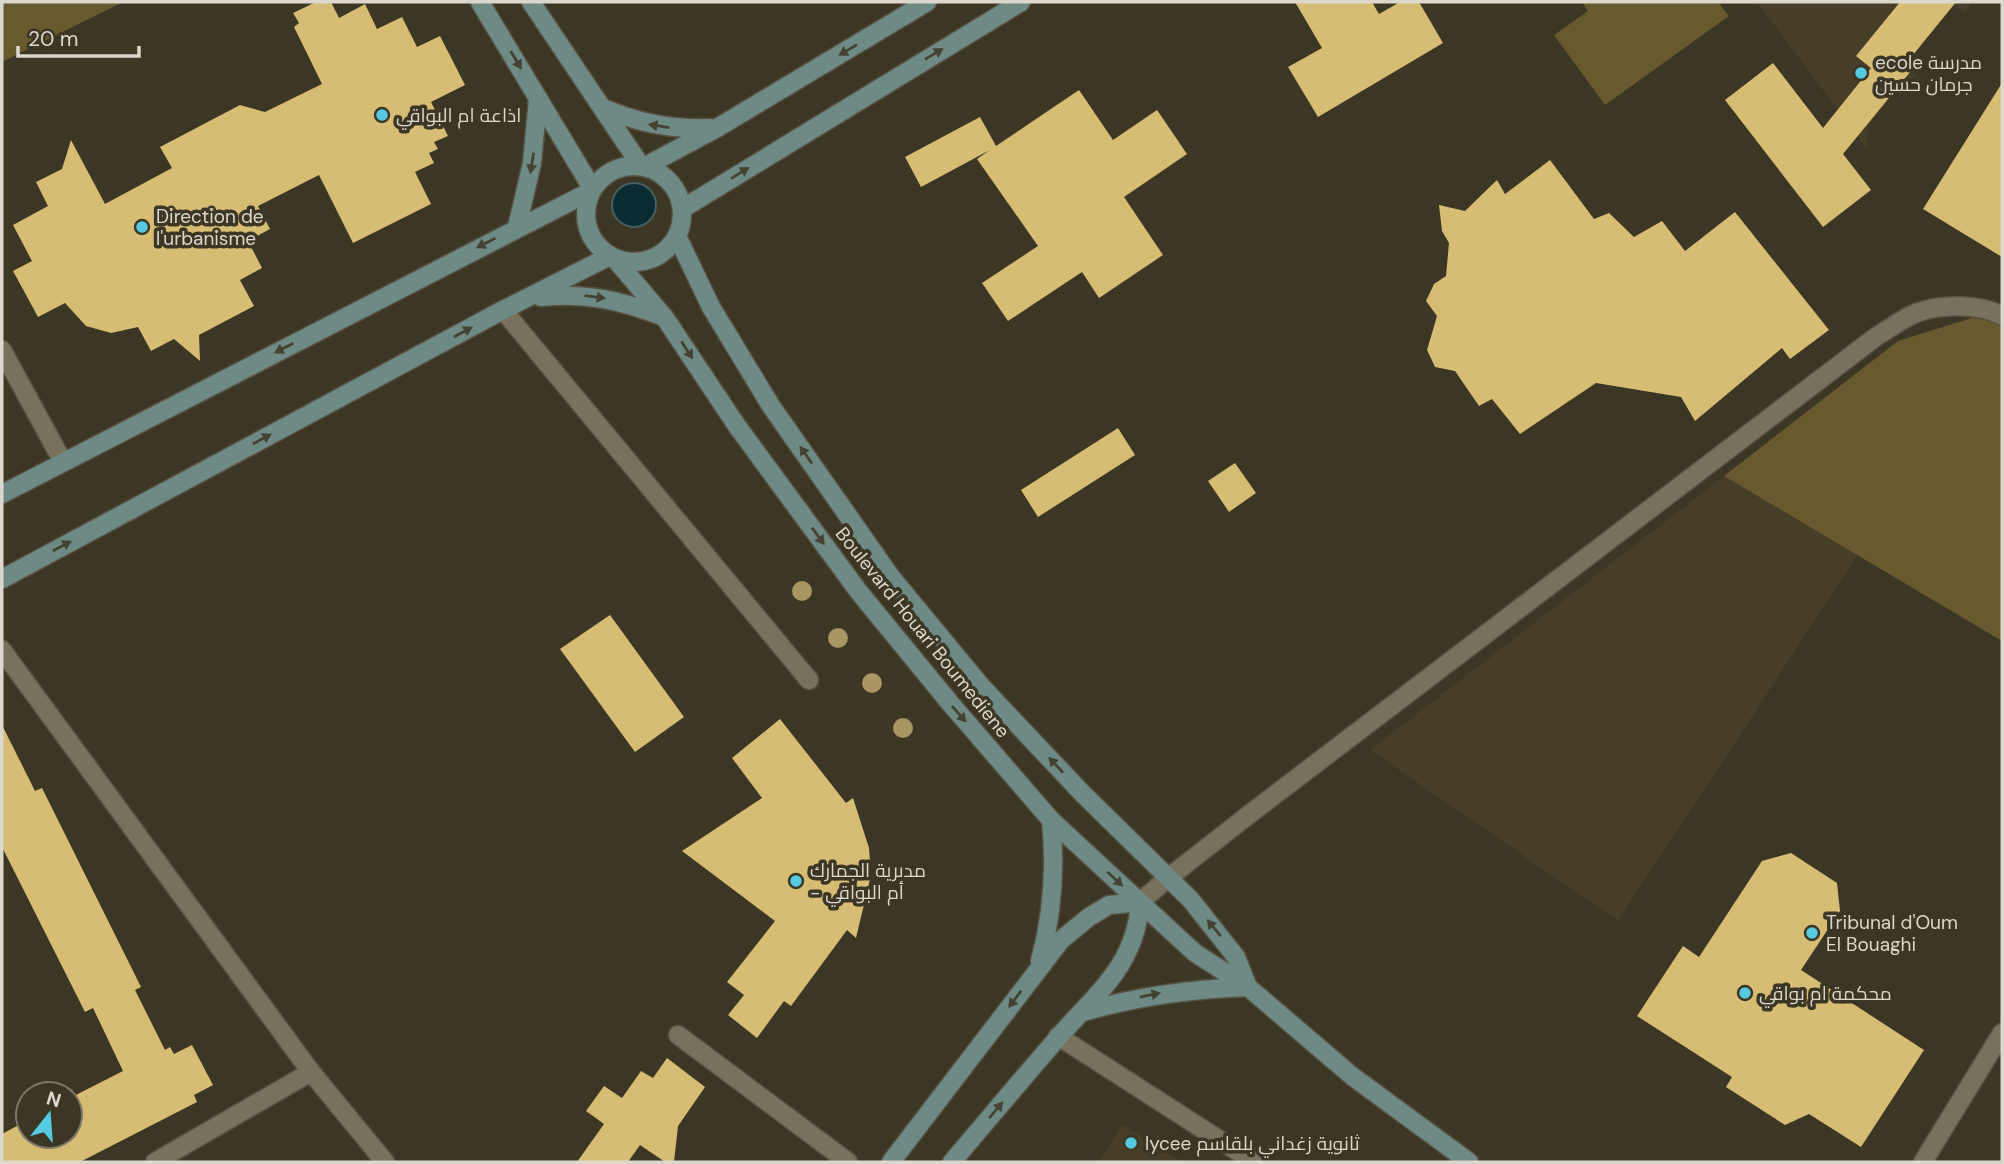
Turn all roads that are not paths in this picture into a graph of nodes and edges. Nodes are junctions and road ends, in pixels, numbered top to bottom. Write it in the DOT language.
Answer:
graph roads {
  1 [pos="481,2"];
  2 [pos="531,2"];
  3 [pos="927,2"];
  4 [pos="1021,2"];
  5 [pos="538,99"];
  6 [pos="603,108"];
  7 [pos="718,128"];
  8 [pos="643,166"];
  9 [pos="591,190"];
  10 [pos="682,209"];
  11 [pos="517,227"];
  12 [pos="677,236"];
  13 [pos="612,257"];
  14 [pos="527,298"];
  15 [pos="2000,309"];
  16 [pos="503,310"];
  17 [pos="665,318"];
  18 [pos="2,350"];
  19 [pos="63,462"];
  20 [pos="2,494"];
  21 [pos="2,579"];
  22 [pos="2,650"];
  23 [pos="809,680"];
  24 [pos="1051,820"];
  25 [pos="1168,878"];
  26 [pos="1140,902"];
  27 [pos="1038,968"];
  28 [pos="1248,987"];
  29 [pos="1083,1012"];
  30 [pos="2002,1033"];
  31 [pos="678,1035"];
  32 [pos="1058,1036"];
  33 [pos="312,1072"];
  34 [pos="155,1162"];
  35 [pos="384,1162"];
  36 [pos="848,1162"];
  37 [pos="891,1162"];
  38 [pos="952,1162"];
  39 [pos="1254,1162"];
  40 [pos="1469,1162"];
  41 [pos="1923,1162"];
  1 -- 5 [label="main road, one-way"];
  2 -- 6 [label="main road"];
  3 -- 7 [label="main road, one-way"];
  10 -- 4 [label="main road, one-way"];
  5 -- 9 [label="main road"];
  5 -- 11 [label="main road, one-way"];
  7 -- 6 [label="main road, one-way"];
  6 -- 8 [label="main road"];
  7 -- 8 [label="main road"];
  8 -- 9 [label="main road"];
  8 -- 10 [label="main road"];
  9 -- 11 [label="main road"];
  9 -- 13 [label="main road"];
  10 -- 12 [label="main road"];
  11 -- 19 [label="main road, one-way"];
  12 -- 13 [label="main road"];
  25 -- 12 [label="main road, Boulevard Houari Boumediene, one-way"];
  13 -- 14 [label="main road"];
  13 -- 17 [label="main road, Boulevard Houari Boumediene"];
  14 -- 16 [label="main road"];
  14 -- 17 [label="main road, one-way"];
  15 -- 25 [label="street"];
  21 -- 16 [label="main road, one-way"];
  16 -- 23 [label="street"];
  17 -- 24 [label="main road, Boulevard Houari Boumediene, one-way"];
  18 -- 19 [label="street"];
  19 -- 20 [label="main road"];
  22 -- 33 [label="street"];
  24 -- 26 [label="main road, Boulevard Houari Boumediene, one-way"];
  24 -- 27 [label="main road"];
  25 -- 26 [label="street"];
  28 -- 25 [label="main road, Boulevard Houari Boumediene, one-way"];
  26 -- 27 [label="main road"];
  26 -- 28 [label="main road, Boulevard Houari Boumediene"];
  26 -- 29 [label="main road"];
  27 -- 37 [label="main road, one-way"];
  29 -- 28 [label="main road, one-way"];
  28 -- 40 [label="main road, Boulevard Houari Boumediene"];
  29 -- 32 [label="main road"];
  30 -- 41 [label="street"];
  31 -- 36 [label="street"];
  38 -- 32 [label="main road, one-way"];
  32 -- 39 [label="street"];
  33 -- 34 [label="street"];
  33 -- 35 [label="street"];
}
